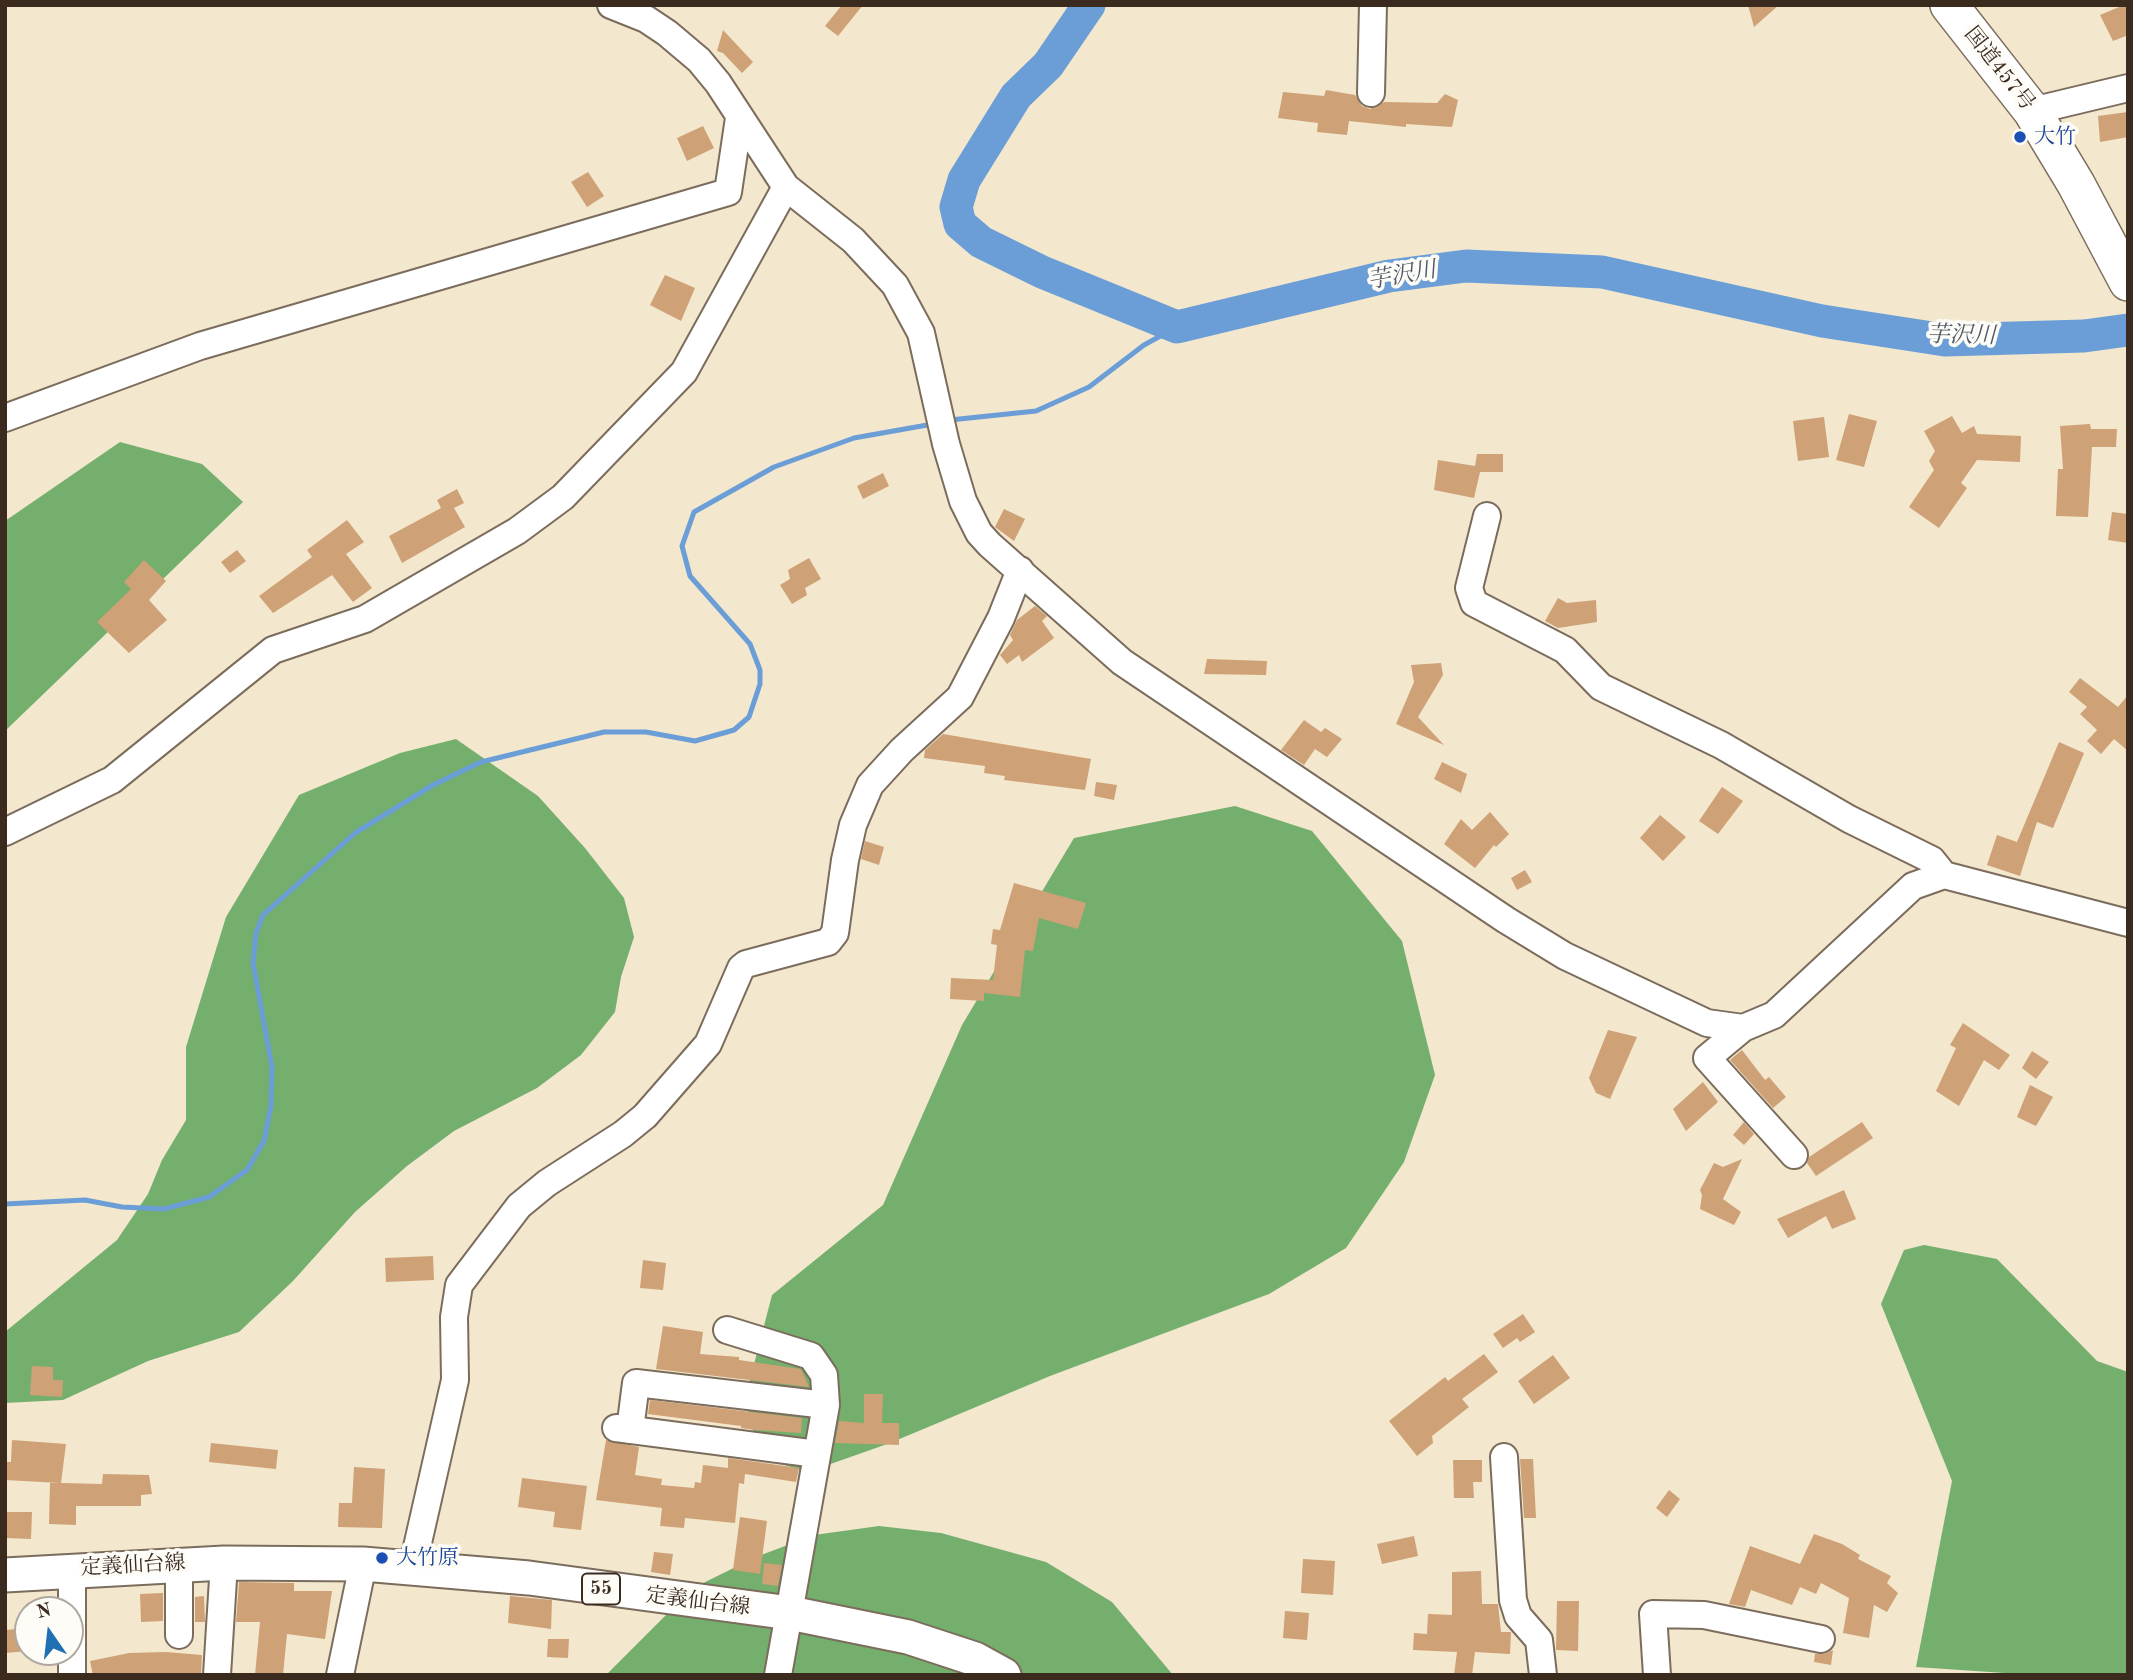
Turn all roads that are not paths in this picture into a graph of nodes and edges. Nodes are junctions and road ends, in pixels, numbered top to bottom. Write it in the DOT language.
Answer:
graph roads {
  1 [pos="611,5"];
  2 [pos="1373,5"];
  3 [pos="1949,5"];
  4 [pos="2128,88"];
  5 [pos="1371,93"];
  6 [pos="2032,111"];
  7 [pos="739,118"];
  8 [pos="786,187"];
  9 [pos="2122,268"];
  10 [pos="5,418"];
  11 [pos="1487,516"];
  12 [pos="1020,570"];
  13 [pos="5,832"];
  14 [pos="1944,875"];
  15 [pos="2128,923"];
  16 [pos="1743,1027"];
  17 [pos="1794,1155"];
  18 [pos="727,1331"];
  19 [pos="826,1405"];
  20 [pos="817,1454"];
  21 [pos="1504,1457"];
  22 [pos="224,1563"];
  23 [pos="179,1564"];
  24 [pos="363,1564"];
  25 [pos="72,1569"];
  26 [pos="412,1569"];
  27 [pos="5,1574"];
  28 [pos="790,1613"];
  29 [pos="179,1635"];
  30 [pos="1821,1639"];
  31 [pos="72,1675"];
  32 [pos="217,1675"];
  33 [pos="340,1675"];
  34 [pos="778,1675"];
  35 [pos="1004,1675"];
  36 [pos="1542,1675"];
  37 [pos="1657,1675"];
  1 -- 7 [label="street"];
  2 -- 5 [label="street"];
  3 -- 6 [label="highway, 国道457号"];
  4 -- 6 [label="street"];
  6 -- 9 [label="highway, 国道457号"];
  7 -- 8 [label="street"];
  7 -- 10 [label="street"];
  8 -- 12 [label="street"];
  8 -- 13 [label="street"];
  11 -- 14 [label="street"];
  12 -- 16 [label="street"];
  12 -- 26 [label="street"];
  14 -- 15 [label="street"];
  14 -- 16 [label="street"];
  16 -- 17 [label="street"];
  18 -- 19 [label="street"];
  19 -- 20 [label="street"];
  19 -- 20 [label="street"];
  20 -- 28 [label="street"];
  21 -- 36 [label="street"];
  22 -- 23 [label="main road, 定義仙台線 / 55"];
  22 -- 24 [label="main road, 定義仙台線 / 55"];
  22 -- 32 [label="street"];
  23 -- 25 [label="main road, 定義仙台線 / 55"];
  23 -- 29 [label="street"];
  24 -- 26 [label="main road, 定義仙台線 / 55"];
  24 -- 33 [label="street"];
  25 -- 27 [label="main road, 定義仙台線 / 55"];
  25 -- 31 [label="street"];
  26 -- 28 [label="main road, 定義仙台線 / 55"];
  28 -- 34 [label="street"];
  28 -- 35 [label="main road, 定義仙台線 / 55"];
  30 -- 37 [label="street"];
}
